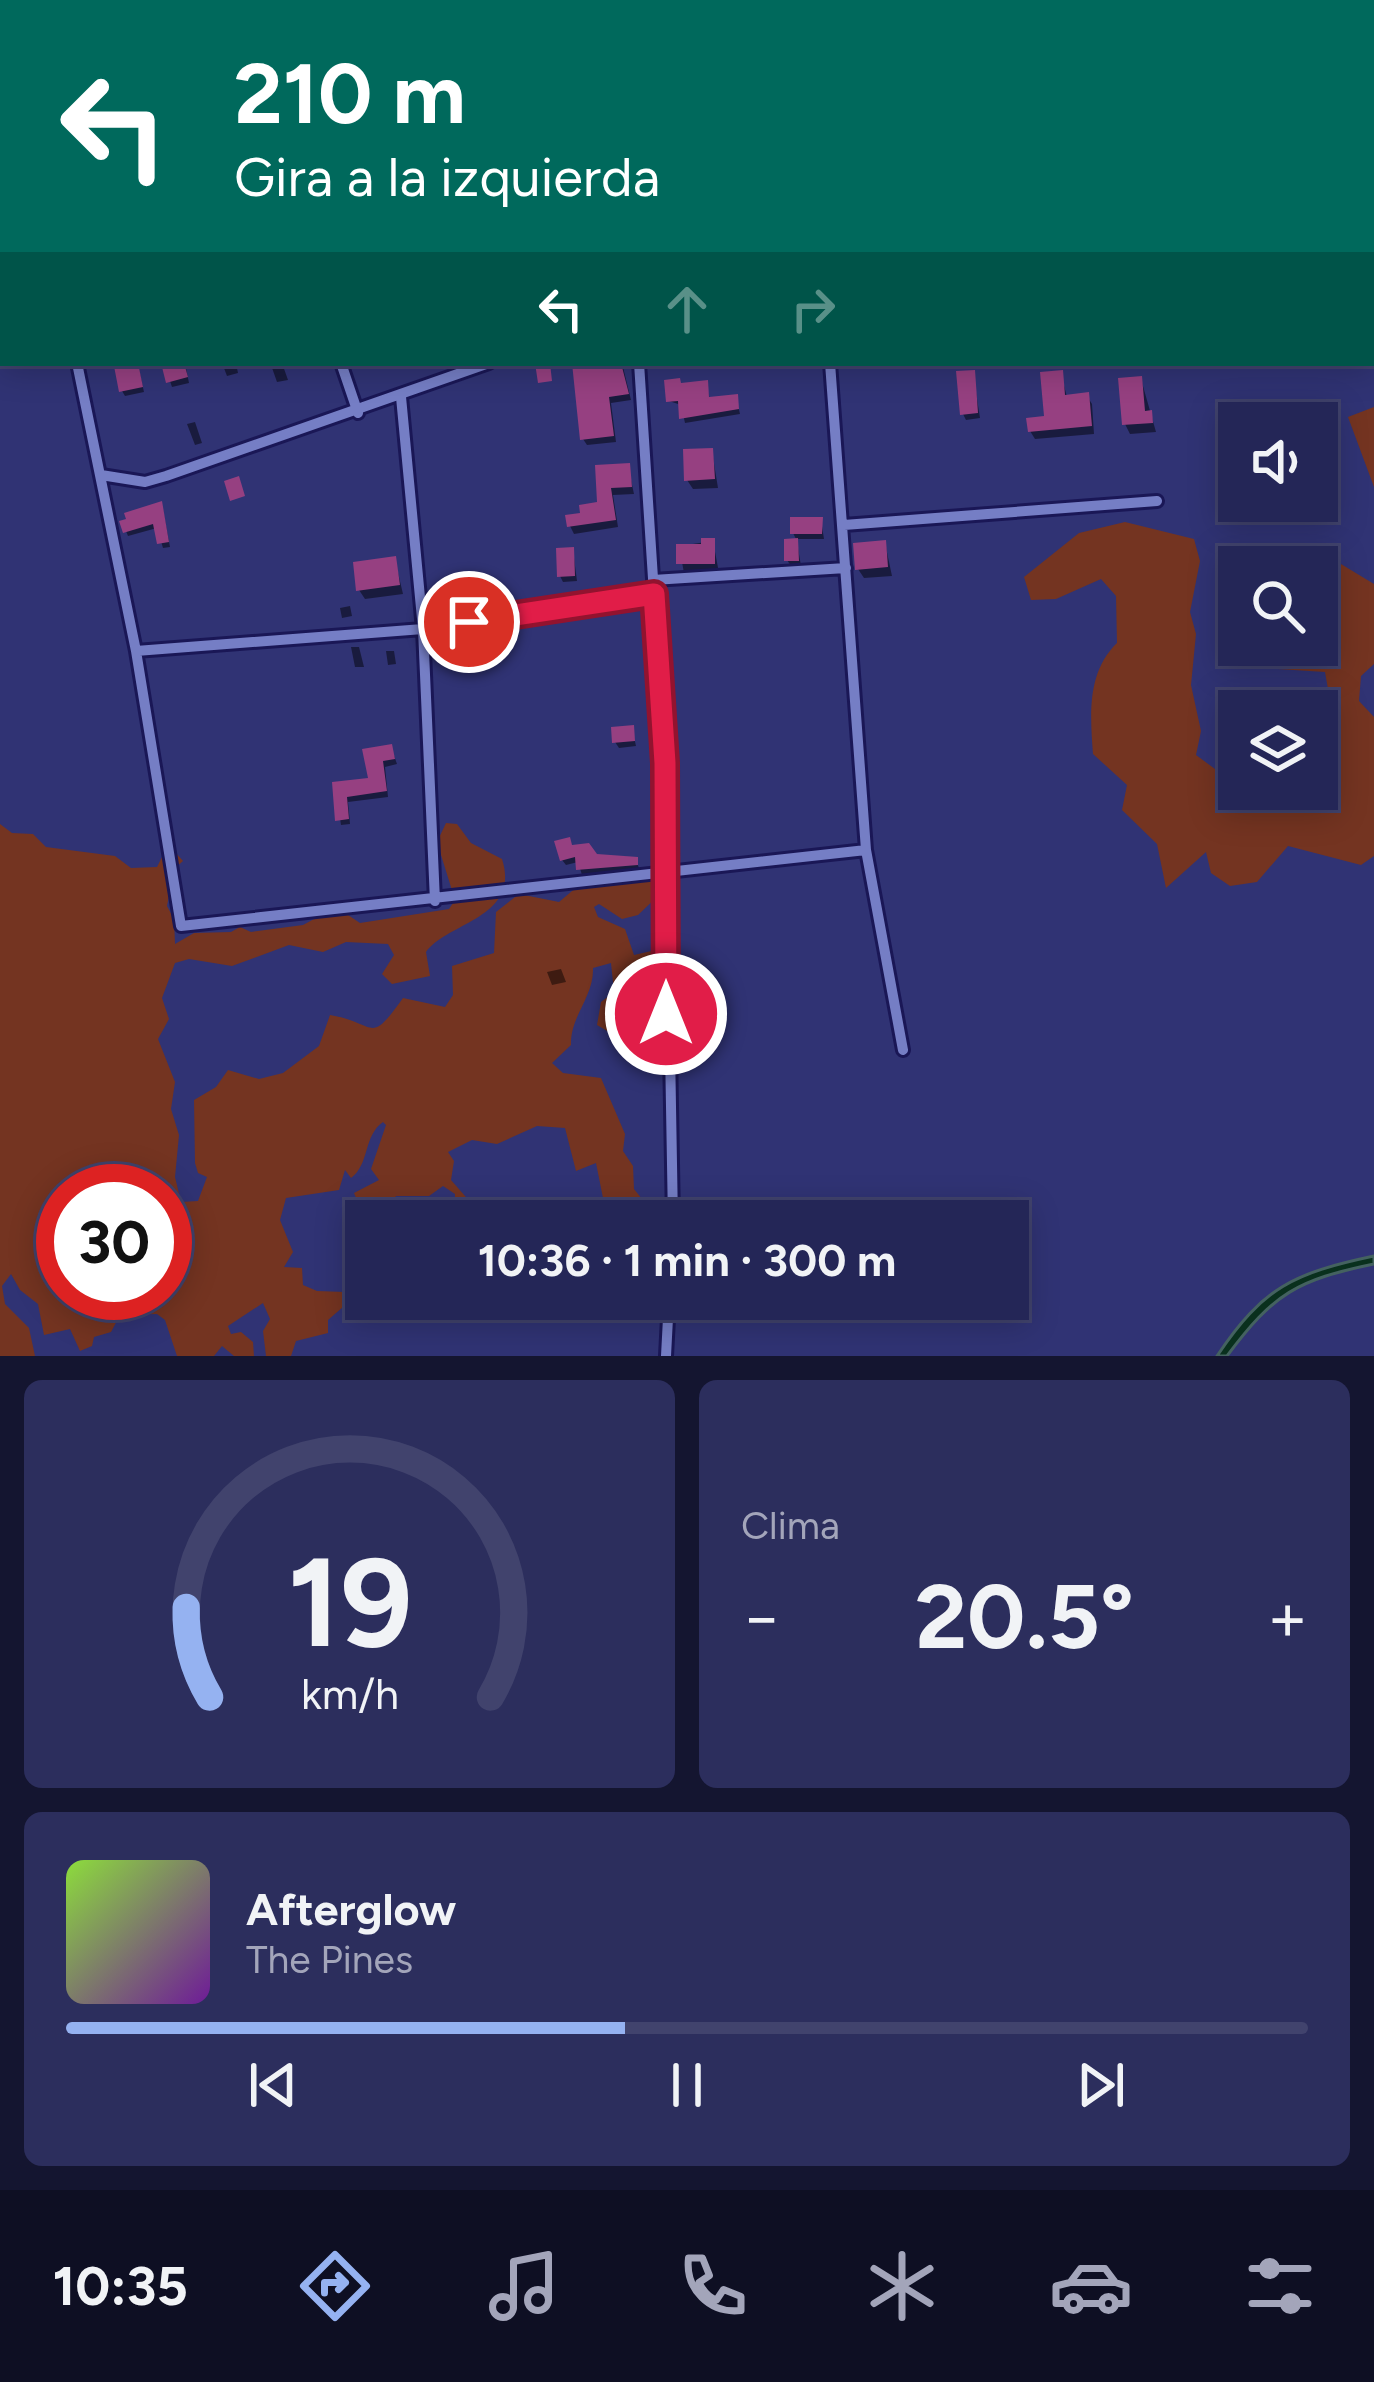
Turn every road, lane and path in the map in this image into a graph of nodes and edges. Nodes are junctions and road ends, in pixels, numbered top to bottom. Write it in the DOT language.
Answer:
graph roads {
  1 [pos="78,366"];
  2 [pos="342,366"];
  3 [pos="481,366"];
  4 [pos="639,366"];
  5 [pos="830,366"];
  6 [pos="401,397"];
  7 [pos="358,413"];
  8 [pos="101,475"];
  9 [pos="1157,501"];
  10 [pos="844,525"];
  11 [pos="847,568"];
  12 [pos="653,587"];
  13 [pos="423,629"];
  14 [pos="136,651"];
  15 [pos="866,850"];
  16 [pos="668,874"];
  17 [pos="435,901"];
  18 [pos="903,1050"];
  19 [pos="673,1200"];
  20 [pos="668,1320"];
  21 [pos="666,1356"];
  1 -- 8 [label="street"];
  2 -- 7 [label="street"];
  3 -- 6 [label="street"];
  4 -- 12 [label="street"];
  5 -- 10 [label="street"];
  6 -- 7 [label="street"];
  6 -- 13 [label="street"];
  7 -- 8 [label="street"];
  8 -- 14 [label="street"];
  9 -- 10 [label="street"];
  10 -- 11 [label="street"];
  11 -- 12 [label="street"];
  11 -- 15 [label="street"];
  12 -- 13 [label="street"];
  12 -- 16 [label="street"];
  13 -- 14 [label="street"];
  13 -- 17 [label="street"];
  14 -- 17 [label="street"];
  15 -- 16 [label="street"];
  15 -- 18 [label="street"];
  16 -- 17 [label="street"];
  16 -- 19 [label="street"];
  20 -- 21 [label="street"];
}
